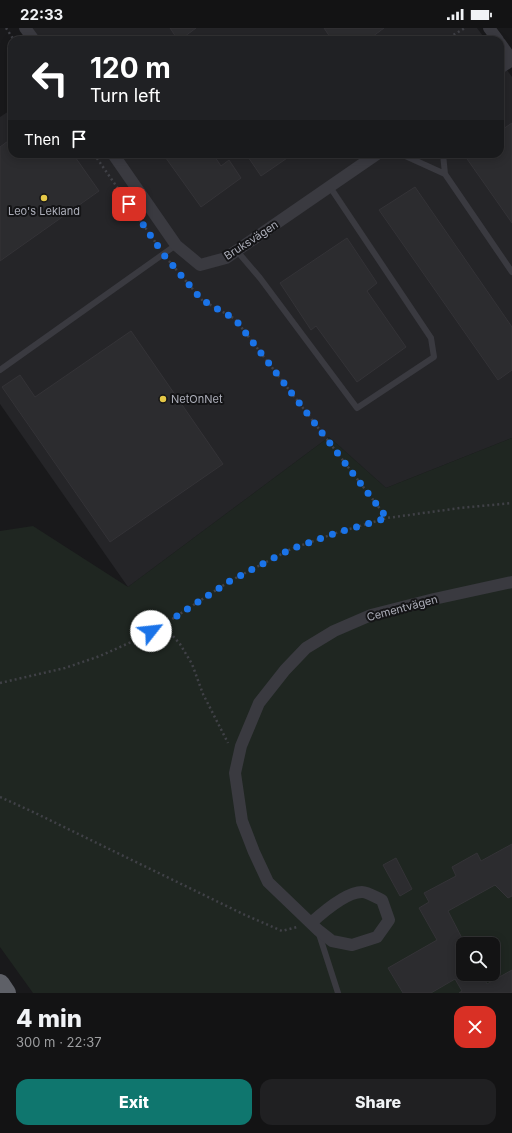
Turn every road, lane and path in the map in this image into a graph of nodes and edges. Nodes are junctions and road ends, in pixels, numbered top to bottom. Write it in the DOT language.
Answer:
graph roads {
  1 [pos="465,28"];
  2 [pos="452,36"];
  3 [pos="504,49"];
  4 [pos="512,60"];
  5 [pos="97,158"];
  6 [pos="116,158"];
  7 [pos="370,158"];
  8 [pos="410,158"];
  9 [pos="443,158"];
  10 [pos="444,174"];
  11 [pos="330,186"];
  12 [pos="176,245"];
  13 [pos="237,251"];
  14 [pos="164,255"];
  15 [pos="512,272"];
  16 [pos="0,370"];
  17 [pos="512,504"];
  18 [pos="387,518"];
  19 [pos="512,582"];
  20 [pos="0,683"];
  21 [pos="0,797"];
  22 [pos="314,927"];
  23 [pos="0,984"];
  24 [pos="6,993"];
  25 [pos="338,993"];
  1 -- 2 [label="path"];
  3 -- 4 [label="street"];
  5 -- 14 [label="path"];
  6 -- 12 [label="street, Bruksvägen"];
  7 -- 11 [label="street, Bruksvägen"];
  8 -- 10 [label="lane"];
  9 -- 10 [label="lane"];
  10 -- 15 [label="lane"];
  11 -- 13 [label="street, Bruksvägen"];
  11 -- 13 [label="lane"];
  12 -- 13 [label="street, Bruksvägen"];
  12 -- 14 [label="lane"];
  14 -- 16 [label="lane"];
  14 -- 18 [label="path"];
  17 -- 18 [label="path"];
  18 -- 20 [label="path"];
  19 -- 22 [label="street, Cementvägen"];
  21 -- 22 [label="path"];
  22 -- 22 [label="street, Cementvägen"];
  22 -- 25 [label="lane"];
  23 -- 24 [label="highway"];
}
